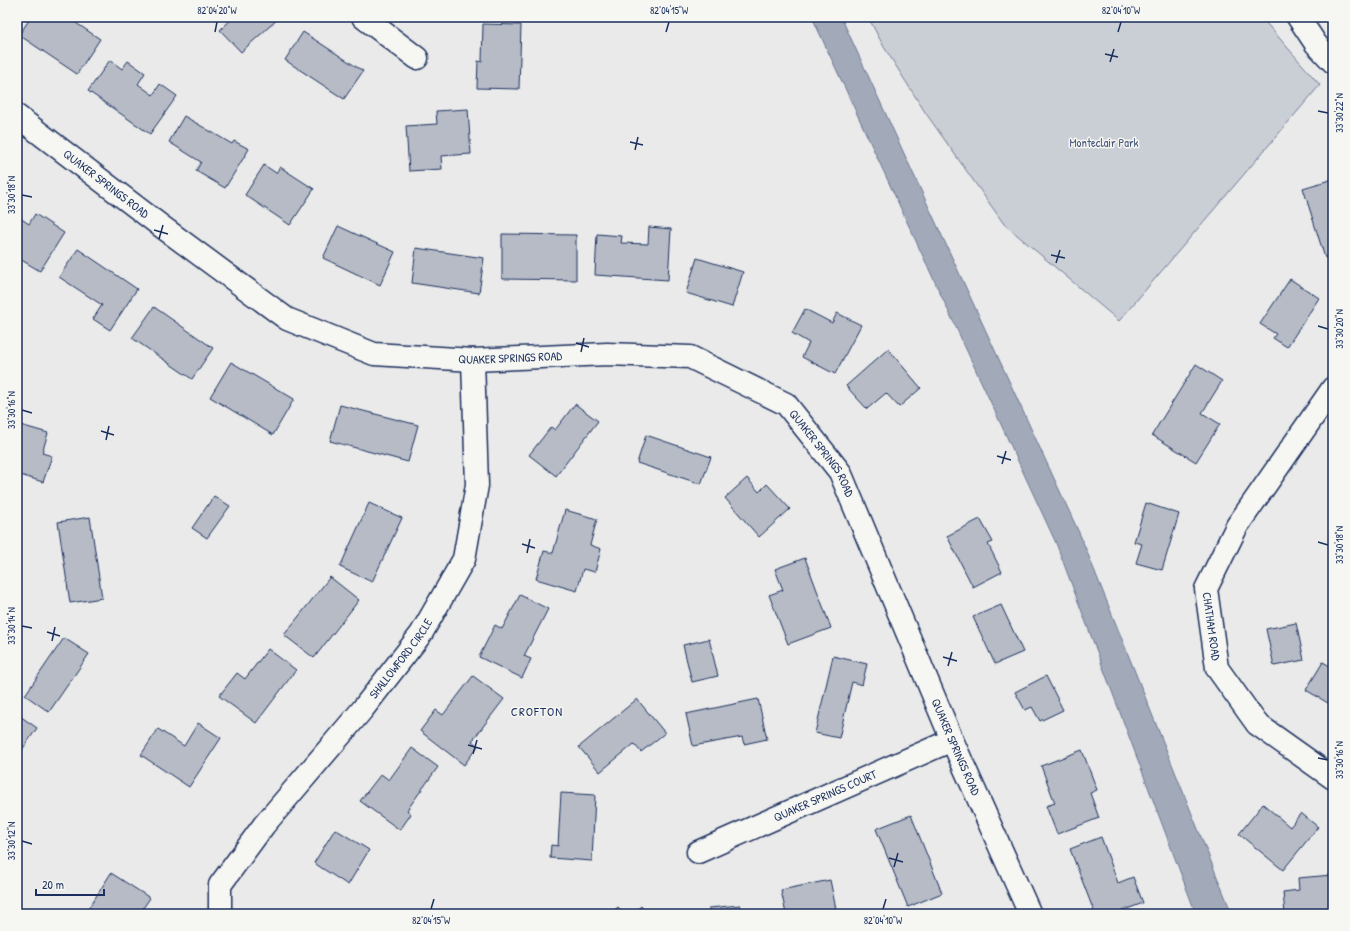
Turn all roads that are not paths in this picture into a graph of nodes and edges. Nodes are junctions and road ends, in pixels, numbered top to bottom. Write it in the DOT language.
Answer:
graph roads {
  1 [pos="363,17"];
  2 [pos="1298,17"];
  3 [pos="417,58"];
  4 [pos="1333,62"];
  5 [pos="17,116"];
  6 [pos="473,360"];
  7 [pos="1333,388"];
  8 [pos="952,740"];
  9 [pos="1333,778"];
  10 [pos="698,852"];
  11 [pos="220,914"];
  12 [pos="1030,914"];
  1 -- 3 [label="street"];
  2 -- 4 [label="street"];
  5 -- 6 [label="street, QUAKER SPRINGS ROAD"];
  6 -- 8 [label="street, QUAKER SPRINGS ROAD"];
  6 -- 11 [label="street, SHALLOWFORD CIRCLE"];
  7 -- 9 [label="street, CHATHAM ROAD"];
  8 -- 10 [label="street, QUAKER SPRINGS COURT"];
  8 -- 12 [label="street, QUAKER SPRINGS ROAD"];
}
